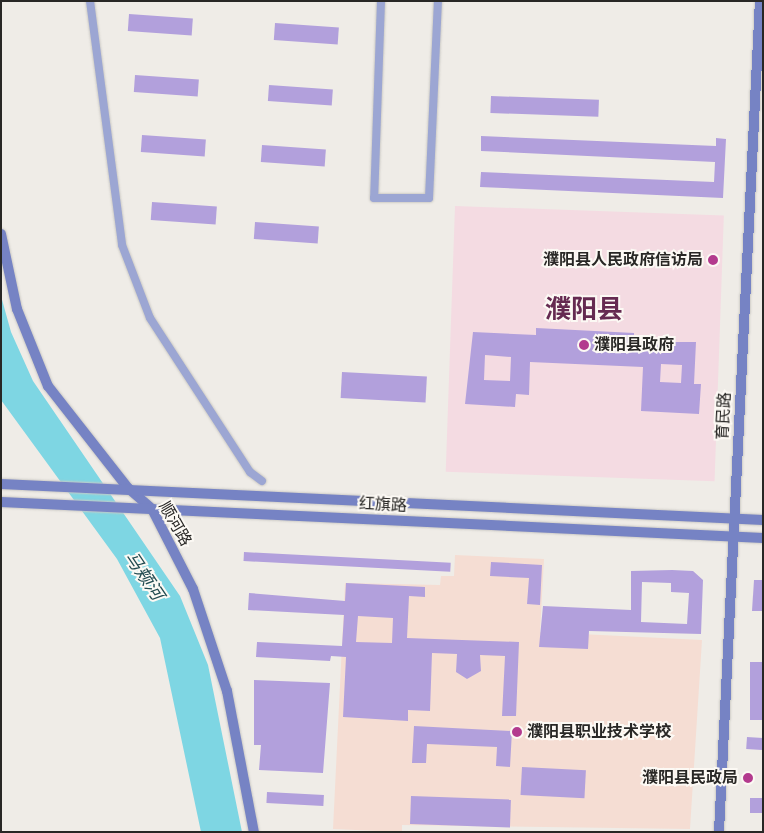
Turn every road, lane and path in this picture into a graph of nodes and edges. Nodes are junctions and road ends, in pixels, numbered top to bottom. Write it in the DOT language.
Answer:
graph roads {
  1 [pos="90,1"];
  2 [pos="381,1"];
  3 [pos="438,1"];
  4 [pos="760,1"];
  5 [pos="1,234"];
  6 [pos="262,481"];
  7 [pos="1,484"];
  8 [pos="128,488"];
  9 [pos="376,500"];
  10 [pos="1,502"];
  11 [pos="152,509"];
  12 [pos="734,518"];
  13 [pos="375,519"];
  14 [pos="763,520"];
  15 [pos="733,536"];
  16 [pos="763,538"];
  17 [pos="254,832"];
  18 [pos="719,832"];
  1 -- 6 [label="street"];
  2 -- 3 [label="street"];
  4 -- 12 [label="main road, 育民路"];
  5 -- 8 [label="main road, 顺河路"];
  7 -- 8 [label="main road, 红旗路"];
  8 -- 9 [label="main road, 红旗路"];
  8 -- 11 [label="main road, 顺河路"];
  9 -- 12 [label="main road, 红旗路"];
  9 -- 13 [label="main road"];
  10 -- 11 [label="main road, 红旗路"];
  11 -- 13 [label="main road, 红旗路"];
  11 -- 17 [label="main road, 顺河路"];
  12 -- 14 [label="main road, 红旗路"];
  12 -- 15 [label="main road, 育民路"];
  13 -- 15 [label="main road, 红旗路"];
  15 -- 16 [label="main road, 红旗路"];
  15 -- 18 [label="main road, 育民路"];
}
